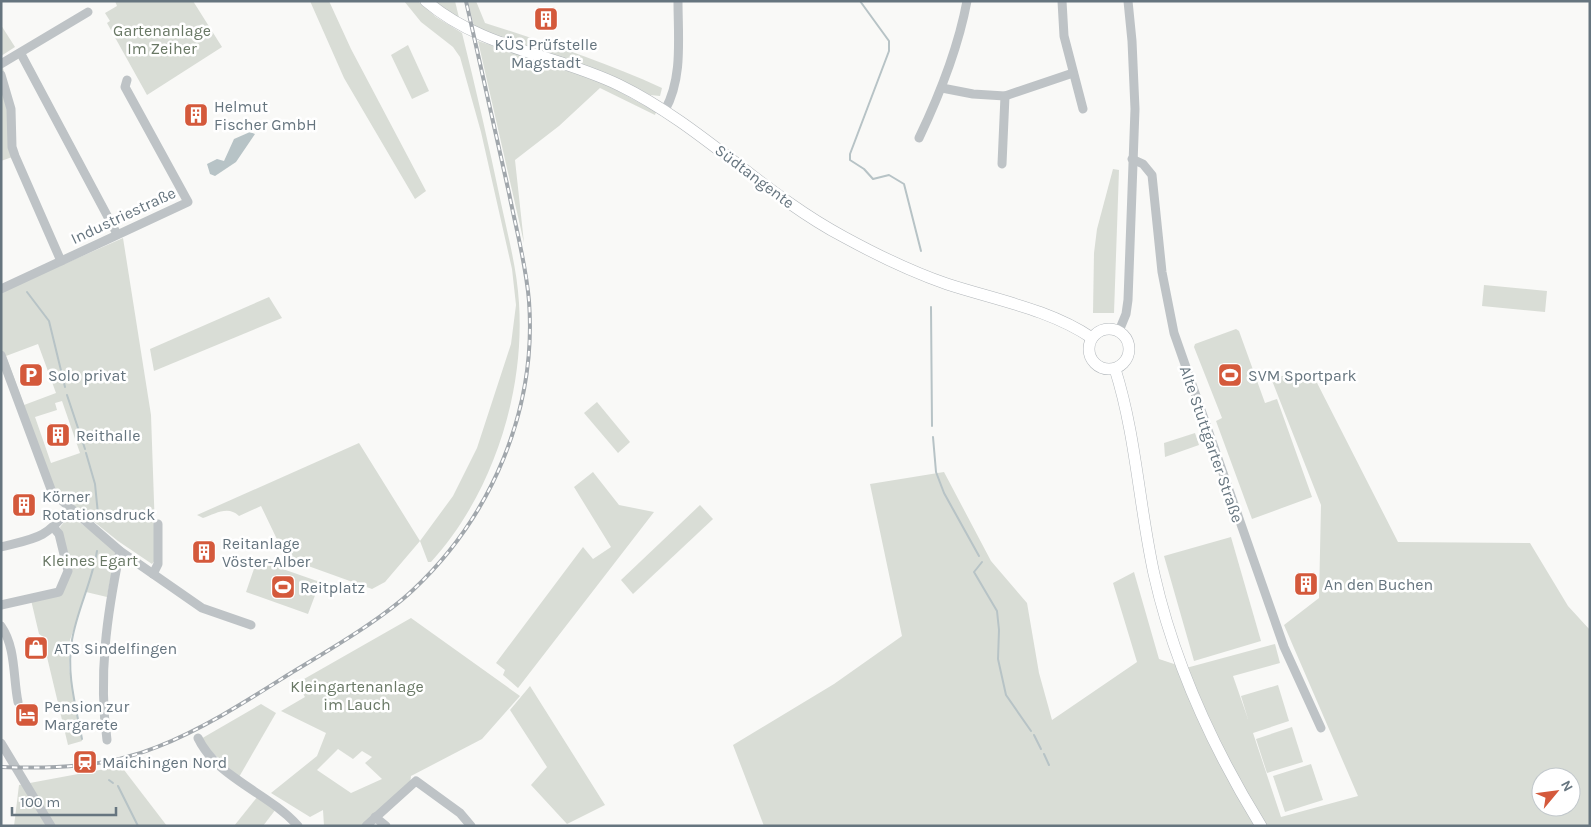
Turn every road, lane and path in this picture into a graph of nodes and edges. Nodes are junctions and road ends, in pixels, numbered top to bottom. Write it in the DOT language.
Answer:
graph roads {
  1 [pos="426,1"];
  2 [pos="678,1"];
  3 [pos="967,1"];
  4 [pos="1062,1"];
  5 [pos="1128,1"];
  6 [pos="88,12"];
  7 [pos="21,54"];
  8 [pos="1,64"];
  9 [pos="1073,73"];
  10 [pos="1,75"];
  11 [pos="127,80"];
  12 [pos="942,88"];
  13 [pos="1005,96"];
  14 [pos="665,110"];
  15 [pos="1083,110"];
  16 [pos="919,138"];
  17 [pos="1132,159"];
  18 [pos="1002,164"];
  19 [pos="117,234"];
  20 [pos="62,261"];
  21 [pos="1,289"];
  22 [pos="1118,331"];
  23 [pos="1092,338"];
  24 [pos="1,355"];
  25 [pos="1115,369"];
  26 [pos="69,509"];
  27 [pos="158,524"];
  28 [pos="54,528"];
  29 [pos="1,547"];
  30 [pos="120,551"];
  31 [pos="153,574"];
  32 [pos="1,606"];
  33 [pos="251,625"];
  34 [pos="1,626"];
  35 [pos="18,702"];
  36 [pos="1321,728"];
  37 [pos="198,738"];
  38 [pos="107,740"];
  39 [pos="1,744"];
  40 [pos="375,817"];
  41 [pos="51,826"];
  42 [pos="298,826"];
  43 [pos="366,826"];
  44 [pos="386,826"];
  45 [pos="470,826"];
  46 [pos="1261,826"];
  1 -- 14 [label="main road, Südtangente"];
  2 -- 14 [label="street"];
  3 -- 12 [label="street"];
  4 -- 9 [label="street"];
  5 -- 17 [label="street"];
  6 -- 7 [label="street"];
  7 -- 8 [label="street"];
  7 -- 19 [label="street"];
  9 -- 13 [label="street"];
  9 -- 15 [label="street"];
  10 -- 20 [label="street"];
  11 -- 19 [label="street, Industriestraße"];
  12 -- 13 [label="street"];
  12 -- 16 [label="street"];
  13 -- 18 [label="street"];
  14 -- 23 [label="main road, Südtangente"];
  17 -- 22 [label="street"];
  17 -- 36 [label="street, Alte Stuttgarter Straße"];
  19 -- 20 [label="street, Industriestraße"];
  20 -- 21 [label="street, Industriestraße"];
  22 -- 23 [label="main road"];
  22 -- 25 [label="main road"];
  23 -- 25 [label="main road"];
  24 -- 26 [label="street"];
  25 -- 46 [label="main road"];
  26 -- 28 [label="street"];
  26 -- 30 [label="street"];
  27 -- 31 [label="street"];
  28 -- 29 [label="street"];
  28 -- 32 [label="street"];
  30 -- 31 [label="street"];
  30 -- 38 [label="street"];
  31 -- 33 [label="street"];
  34 -- 35 [label="street"];
  37 -- 42 [label="street"];
  39 -- 41 [label="street"];
  40 -- 43 [label="street"];
  40 -- 44 [label="street"];
  40 -- 45 [label="street"];
}
